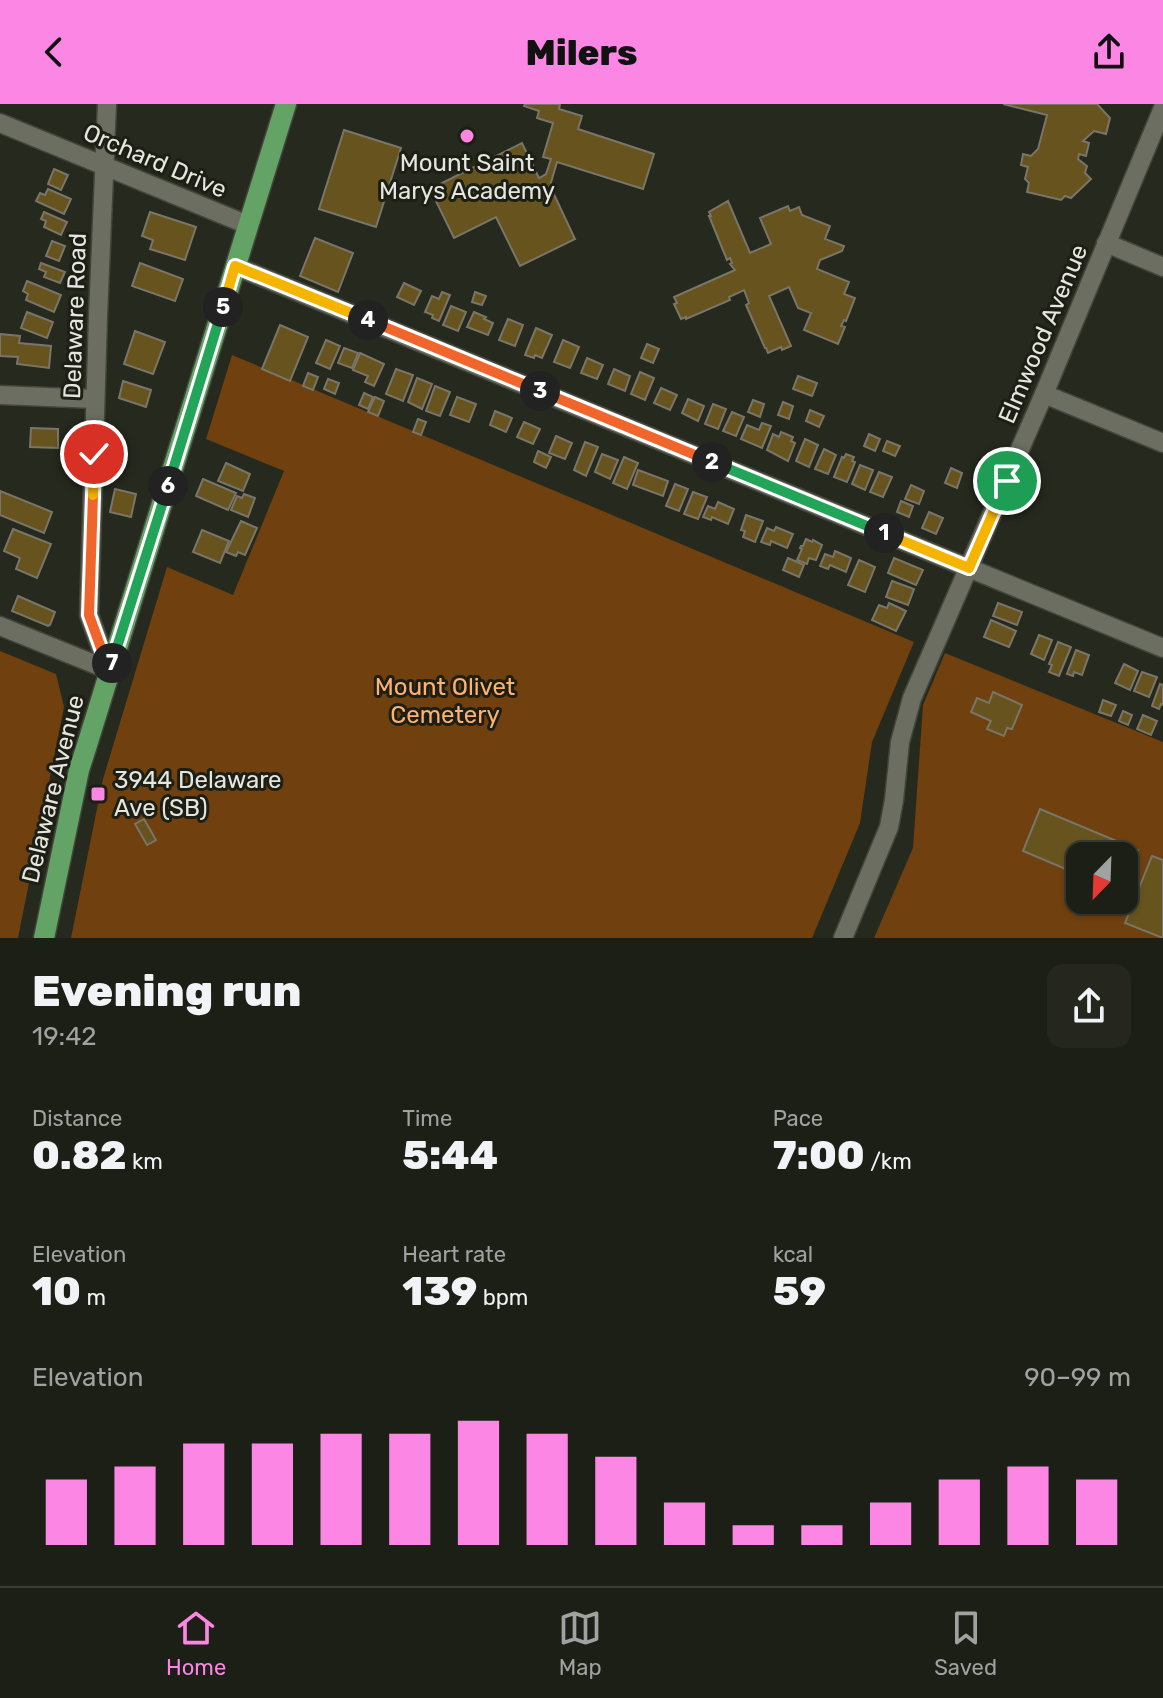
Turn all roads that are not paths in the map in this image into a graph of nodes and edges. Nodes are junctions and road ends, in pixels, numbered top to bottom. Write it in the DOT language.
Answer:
graph roads {
  1 [pos="107,104"];
  2 [pos="286,104"];
  3 [pos="1163,108"];
  4 [pos="0,123"];
  5 [pos="105,166"];
  6 [pos="248,225"];
  7 [pos="1106,243"];
  8 [pos="235,266"];
  9 [pos="1163,267"];
  10 [pos="1044,394"];
  11 [pos="0,395"];
  12 [pos="95,399"];
  13 [pos="1163,443"];
  14 [pos="969,568"];
  15 [pos="0,626"];
  16 [pos="1163,648"];
  17 [pos="109,670"];
  18 [pos="44,938"];
  19 [pos="843,938"];
  1 -- 5 [label="street, Delaware Road"];
  2 -- 6 [label="main road, Delaware Avenue"];
  3 -- 7 [label="street, Elmwood Avenue"];
  4 -- 5 [label="street, Orchard Drive"];
  5 -- 6 [label="street, Orchard Drive"];
  5 -- 12 [label="street, Delaware Road"];
  6 -- 8 [label="main road, Delaware Avenue"];
  7 -- 9 [label="street"];
  7 -- 10 [label="street, Elmwood Avenue"];
  8 -- 14 [label="street"];
  8 -- 17 [label="main road, Delaware Avenue"];
  10 -- 13 [label="street"];
  10 -- 14 [label="street, Elmwood Avenue"];
  11 -- 12 [label="street"];
  12 -- 17 [label="street, Delaware Road"];
  14 -- 16 [label="street"];
  14 -- 19 [label="street, Elmwood Avenue"];
  15 -- 17 [label="street"];
  17 -- 18 [label="main road, Delaware Avenue"];
}
